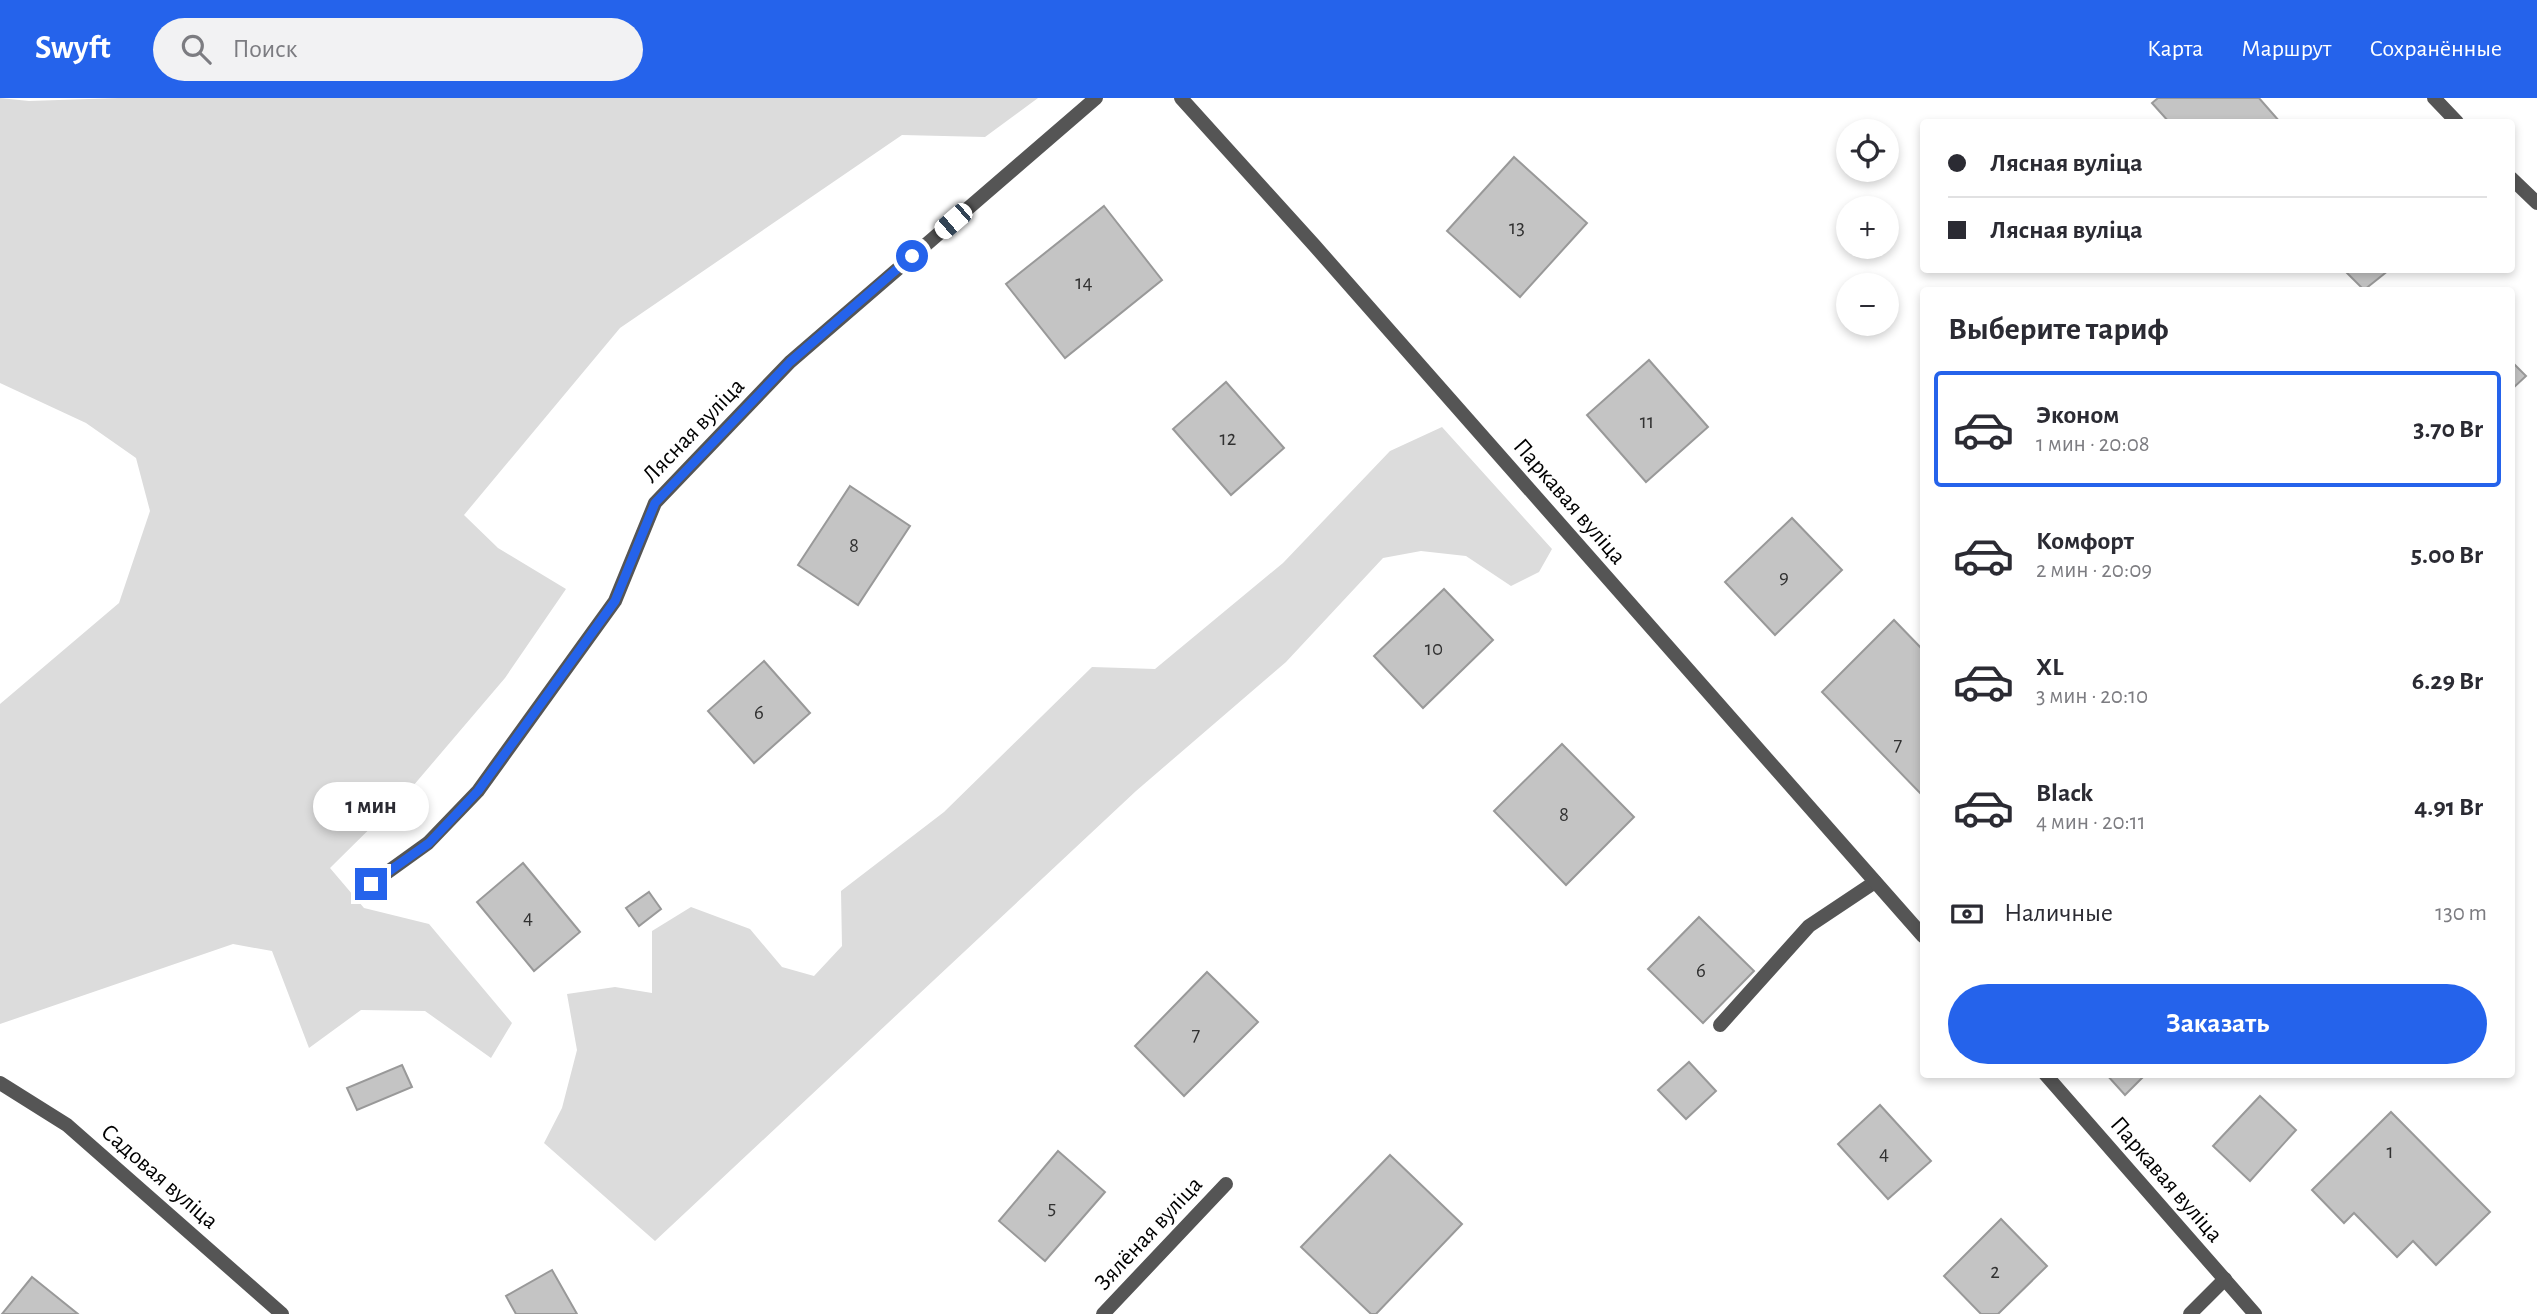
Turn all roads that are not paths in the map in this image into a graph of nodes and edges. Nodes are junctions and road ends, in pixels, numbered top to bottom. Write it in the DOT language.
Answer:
graph roads {
  1 [pos="1096,98"];
  2 [pos="1181,98"];
  3 [pos="2434,98"];
  4 [pos="2454,119"];
  5 [pos="2515,182"];
  6 [pos="2537,203"];
  7 [pos="1875,882"];
  8 [pos="371,884"];
  9 [pos="1920,933"];
  10 [pos="1720,1025"];
  11 [pos="2049,1078"];
  12 [pos="0,1083"];
  13 [pos="1226,1184"];
  14 [pos="2225,1279"];
  15 [pos="282,1314"];
  16 [pos="1103,1314"];
  17 [pos="2190,1314"];
  18 [pos="2255,1314"];
  1 -- 8 [label="street, Лясная вуліца"];
  2 -- 7 [label="street, Паркавая вуліца"];
  3 -- 4 [label="street"];
  5 -- 6 [label="street"];
  7 -- 9 [label="street, Паркавая вуліца"];
  7 -- 10 [label="street"];
  11 -- 14 [label="street, Паркавая вуліца"];
  12 -- 15 [label="street, Садовая вуліца"];
  13 -- 16 [label="street, Зялёная вуліца"];
  14 -- 17 [label="street"];
  14 -- 18 [label="street, Паркавая вуліца"];
}
